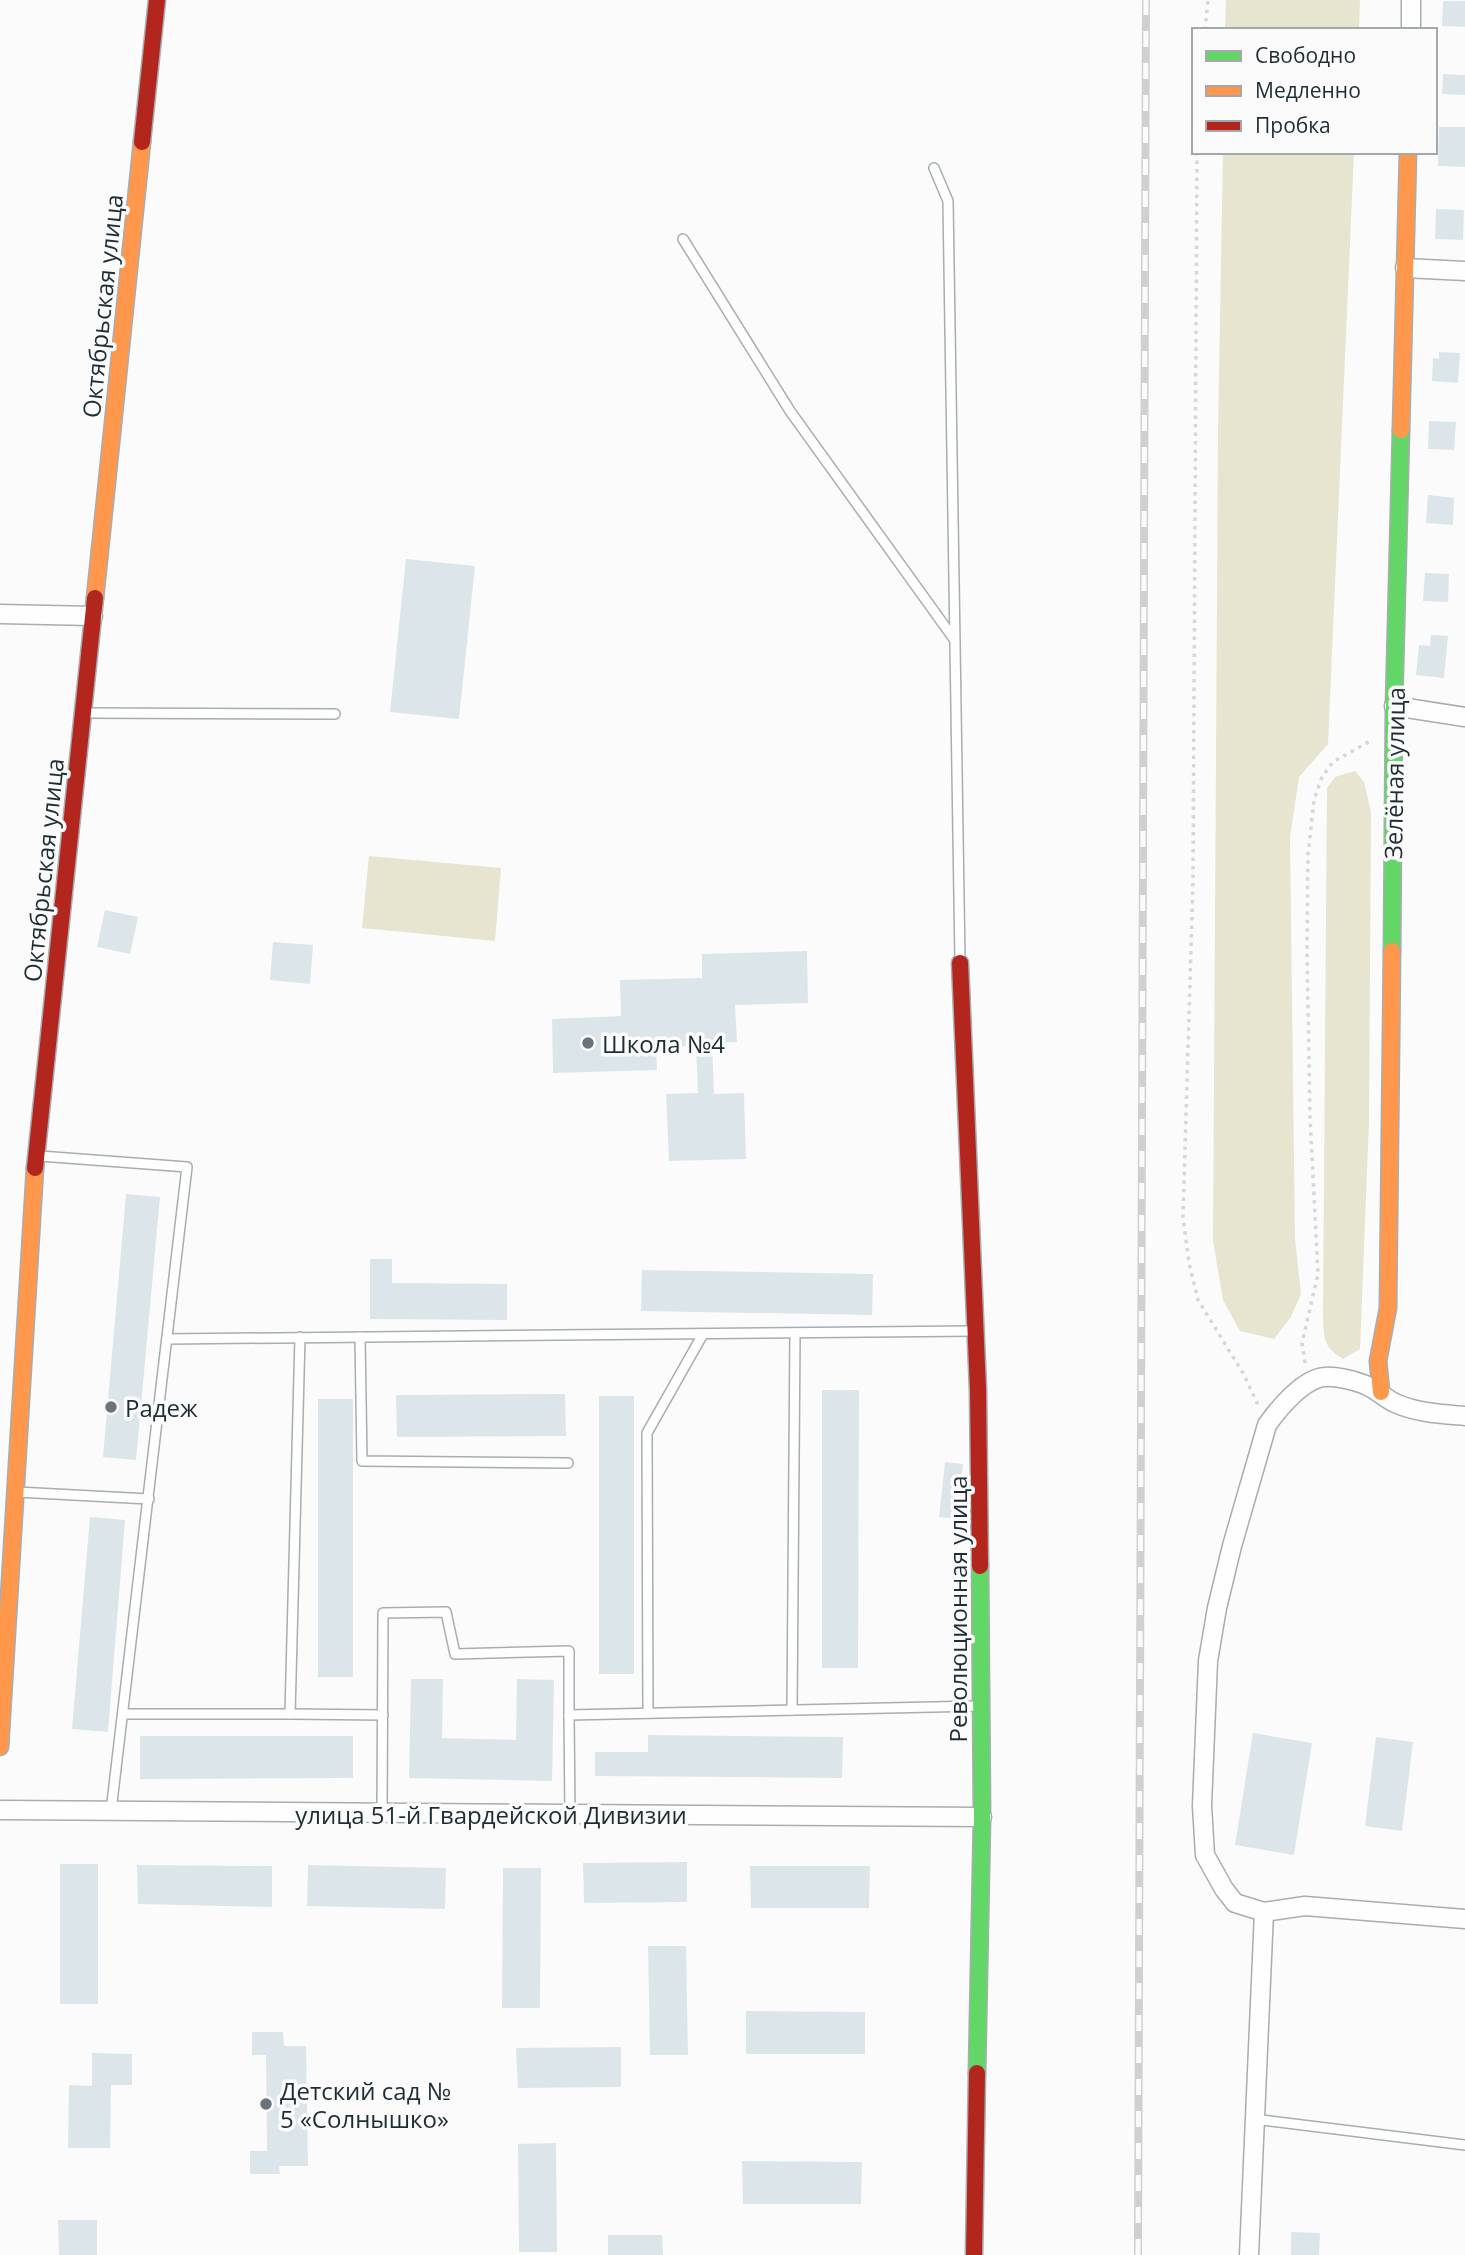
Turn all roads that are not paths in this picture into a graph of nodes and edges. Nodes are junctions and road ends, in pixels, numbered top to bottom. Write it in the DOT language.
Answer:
graph roads {
  1 [pos="157,0"];
  2 [pos="1411,0"];
  3 [pos="1411,28"];
  4 [pos="1408,154"];
  5 [pos="934,168"];
  6 [pos="683,239"];
  7 [pos="1405,268"];
  8 [pos="1465,271"];
  9 [pos="0,614"];
  10 [pos="93,616"];
  11 [pos="955,640"];
  12 [pos="1394,706"];
  13 [pos="83,713"];
  14 [pos="335,714"];
  15 [pos="1465,717"];
  16 [pos="960,963"];
  17 [pos="37,1156"];
  18 [pos="976,1331"];
  19 [pos="795,1333"];
  20 [pos="703,1334"];
  21 [pos="300,1337"];
  22 [pos="360,1337"];
  23 [pos="167,1339"];
  24 [pos="1381,1392"];
  25 [pos="1465,1416"];
  26 [pos="568,1463"];
  27 [pos="16,1492"];
  28 [pos="149,1499"];
  29 [pos="6,1541"];
  30 [pos="981,1706"];
  31 [pos="792,1710"];
  32 [pos="648,1713"];
  33 [pos="123,1714"];
  34 [pos="290,1714"];
  35 [pos="383,1715"];
  36 [pos="569,1715"];
  37 [pos="1,1726"];
  38 [pos="0,1747"];
  39 [pos="0,1810"];
  40 [pos="111,1811"];
  41 [pos="382,1813"];
  42 [pos="570,1814"];
  43 [pos="982,1817"];
  44 [pos="1264,1912"];
  45 [pos="1465,1919"];
  46 [pos="1254,2119"];
  47 [pos="1465,2145"];
  48 [pos="974,2255"];
  49 [pos="1249,2255"];
  1 -- 10 [label="street, Октябрьская улица"];
  2 -- 3 [label="street"];
  4 -- 7 [label="street, Зелёная улица"];
  5 -- 11 [label="lane"];
  6 -- 11 [label="lane"];
  7 -- 8 [label="street"];
  7 -- 12 [label="street, Зелёная улица"];
  9 -- 10 [label="street"];
  10 -- 13 [label="street, Октябрьская улица"];
  11 -- 16 [label="lane"];
  12 -- 15 [label="street"];
  12 -- 24 [label="street, Зелёная улица"];
  13 -- 14 [label="lane"];
  13 -- 17 [label="street, Октябрьская улица"];
  16 -- 18 [label="street, Революционная улица"];
  17 -- 23 [label="lane"];
  17 -- 27 [label="street, Октябрьская улица"];
  18 -- 19 [label="lane"];
  18 -- 30 [label="street, Революционная улица"];
  19 -- 20 [label="lane"];
  19 -- 31 [label="lane"];
  20 -- 22 [label="lane"];
  20 -- 32 [label="lane"];
  21 -- 22 [label="lane"];
  21 -- 23 [label="lane"];
  21 -- 34 [label="lane"];
  22 -- 26 [label="lane"];
  23 -- 28 [label="lane"];
  24 -- 25 [label="street"];
  24 -- 44 [label="street"];
  27 -- 28 [label="lane"];
  27 -- 29 [label="street, Октябрьская улица"];
  28 -- 33 [label="lane"];
  29 -- 37 [label="street, Октябрьская улица"];
  30 -- 31 [label="lane"];
  30 -- 43 [label="street, Революционная улица"];
  31 -- 32 [label="lane"];
  32 -- 36 [label="lane"];
  33 -- 34 [label="lane"];
  33 -- 40 [label="lane"];
  34 -- 35 [label="lane"];
  35 -- 36 [label="lane"];
  35 -- 41 [label="lane"];
  36 -- 42 [label="lane"];
  37 -- 38 [label="street, Октябрьская улица"];
  39 -- 40 [label="street, улица 51-й Гвардейской Дивизии"];
  40 -- 41 [label="street, улица 51-й Гвардейской Дивизии"];
  41 -- 42 [label="street, улица 51-й Гвардейской Дивизии"];
  42 -- 43 [label="street, улица 51-й Гвардейской Дивизии"];
  43 -- 48 [label="street, Революционная улица"];
  44 -- 45 [label="street"];
  44 -- 46 [label="street"];
  46 -- 47 [label="lane"];
  46 -- 49 [label="street"];
}
